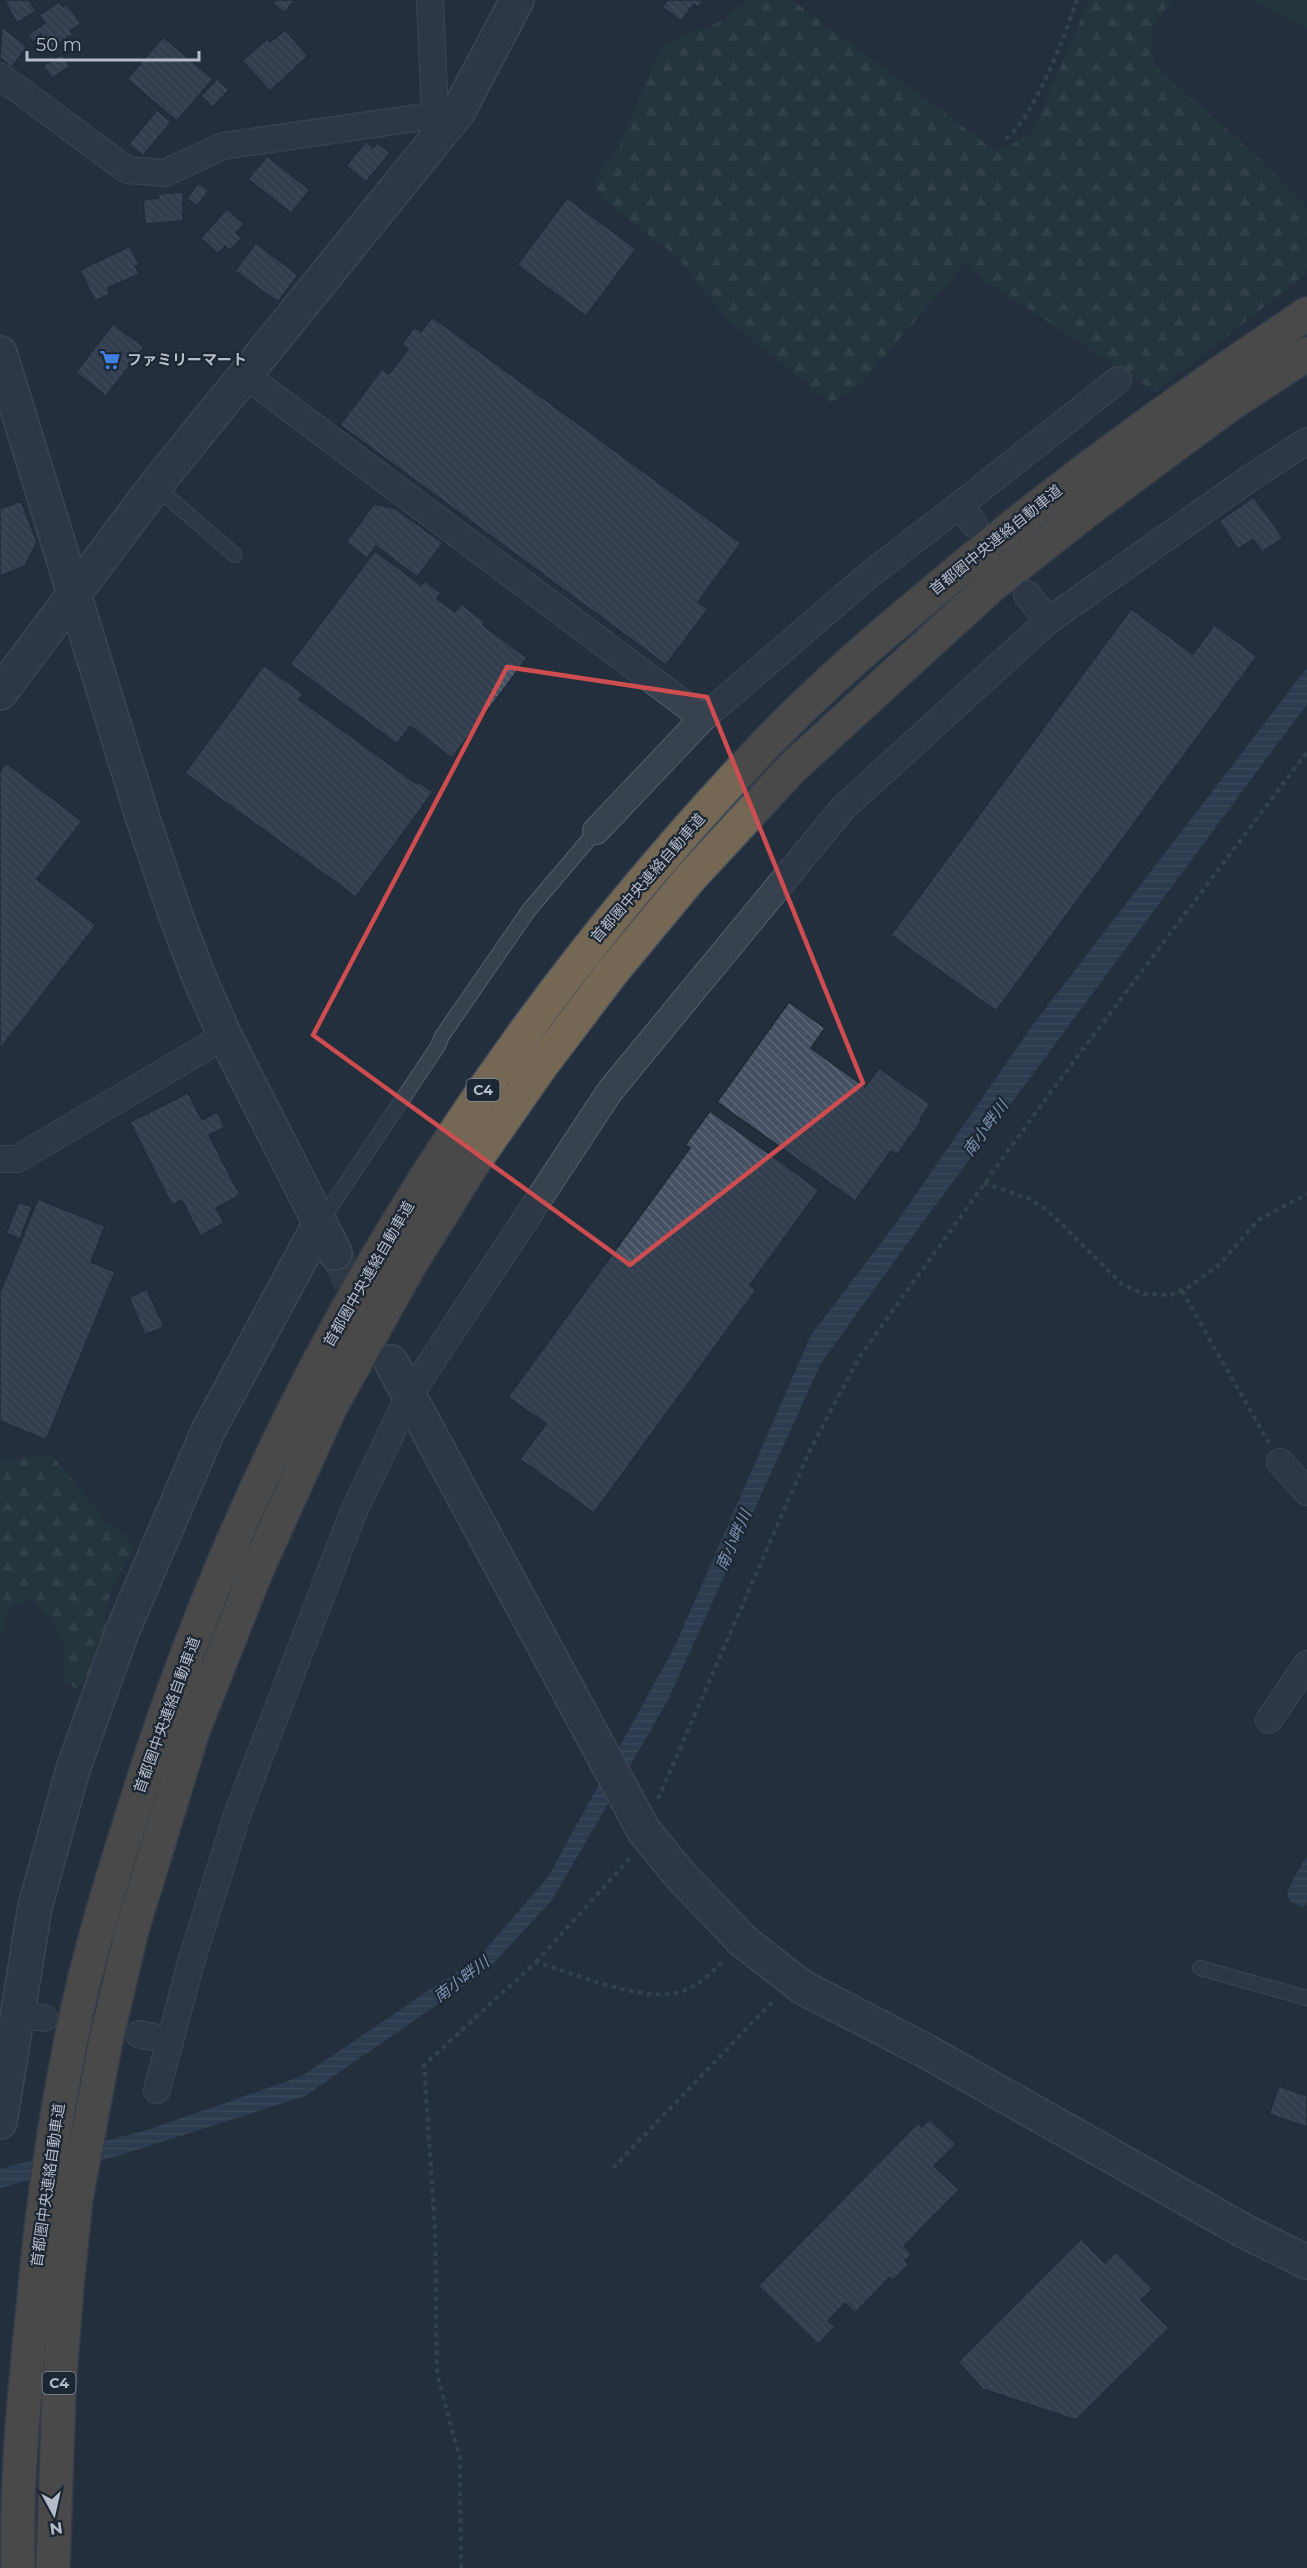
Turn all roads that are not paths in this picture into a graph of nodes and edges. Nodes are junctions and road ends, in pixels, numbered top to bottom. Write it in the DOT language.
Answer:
graph roads {
  1 [pos="430,0"];
  2 [pos="517,0"];
  3 [pos="0,76"];
  4 [pos="447,114"];
  5 [pos="1307,314"];
  6 [pos="0,352"];
  7 [pos="1307,354"];
  8 [pos="245,375"];
  9 [pos="1118,380"];
  10 [pos="1307,441"];
  11 [pos="155,486"];
  12 [pos="235,555"];
  13 [pos="75,593"];
  14 [pos="1027,594"];
  15 [pos="1048,621"];
  16 [pos="0,693"];
  17 [pos="703,718"];
  18 [pos="596,831"];
  19 [pos="225,1036"];
  20 [pos="0,1159"];
  21 [pos="320,1223"];
  22 [pos="335,1252"];
  23 [pos="391,1362"];
  24 [pos="409,1396"];
  25 [pos="1280,1462"];
  26 [pos="1307,1492"];
  27 [pos="1306,1669"];
  28 [pos="1269,1720"];
  29 [pos="1200,1968"];
  30 [pos="1307,1998"];
  31 [pos="139,2034"];
  32 [pos="170,2041"];
  33 [pos="157,2090"];
  34 [pos="0,2122"];
  35 [pos="1305,2255"];
  36 [pos="18,2568"];
  37 [pos="53,2568"];
  1 -- 4 [label="street"];
  2 -- 4 [label="street"];
  3 -- 4 [label="street"];
  4 -- 8 [label="street"];
  5 -- 36 [label="highway, 首都圏中央連絡自動車道 / C4"];
  6 -- 13 [label="street"];
  7 -- 37 [label="highway, 首都圏中央連絡自動車道 / C4"];
  8 -- 11 [label="street"];
  8 -- 17 [label="street"];
  9 -- 17 [label="street"];
  10 -- 15 [label="street"];
  11 -- 12 [label="lane"];
  11 -- 13 [label="street"];
  13 -- 16 [label="street"];
  13 -- 19 [label="street"];
  14 -- 15 [label="street"];
  15 -- 24 [label="street"];
  17 -- 18 [label="street"];
  18 -- 21 [label="lane"];
  19 -- 20 [label="street"];
  19 -- 21 [label="street"];
  21 -- 22 [label="street"];
  21 -- 34 [label="street"];
  23 -- 24 [label="street"];
  24 -- 32 [label="street"];
  24 -- 35 [label="street"];
  25 -- 26 [label="street"];
  27 -- 28 [label="street"];
  29 -- 30 [label="lane"];
  31 -- 32 [label="street"];
  32 -- 33 [label="street"];
}
